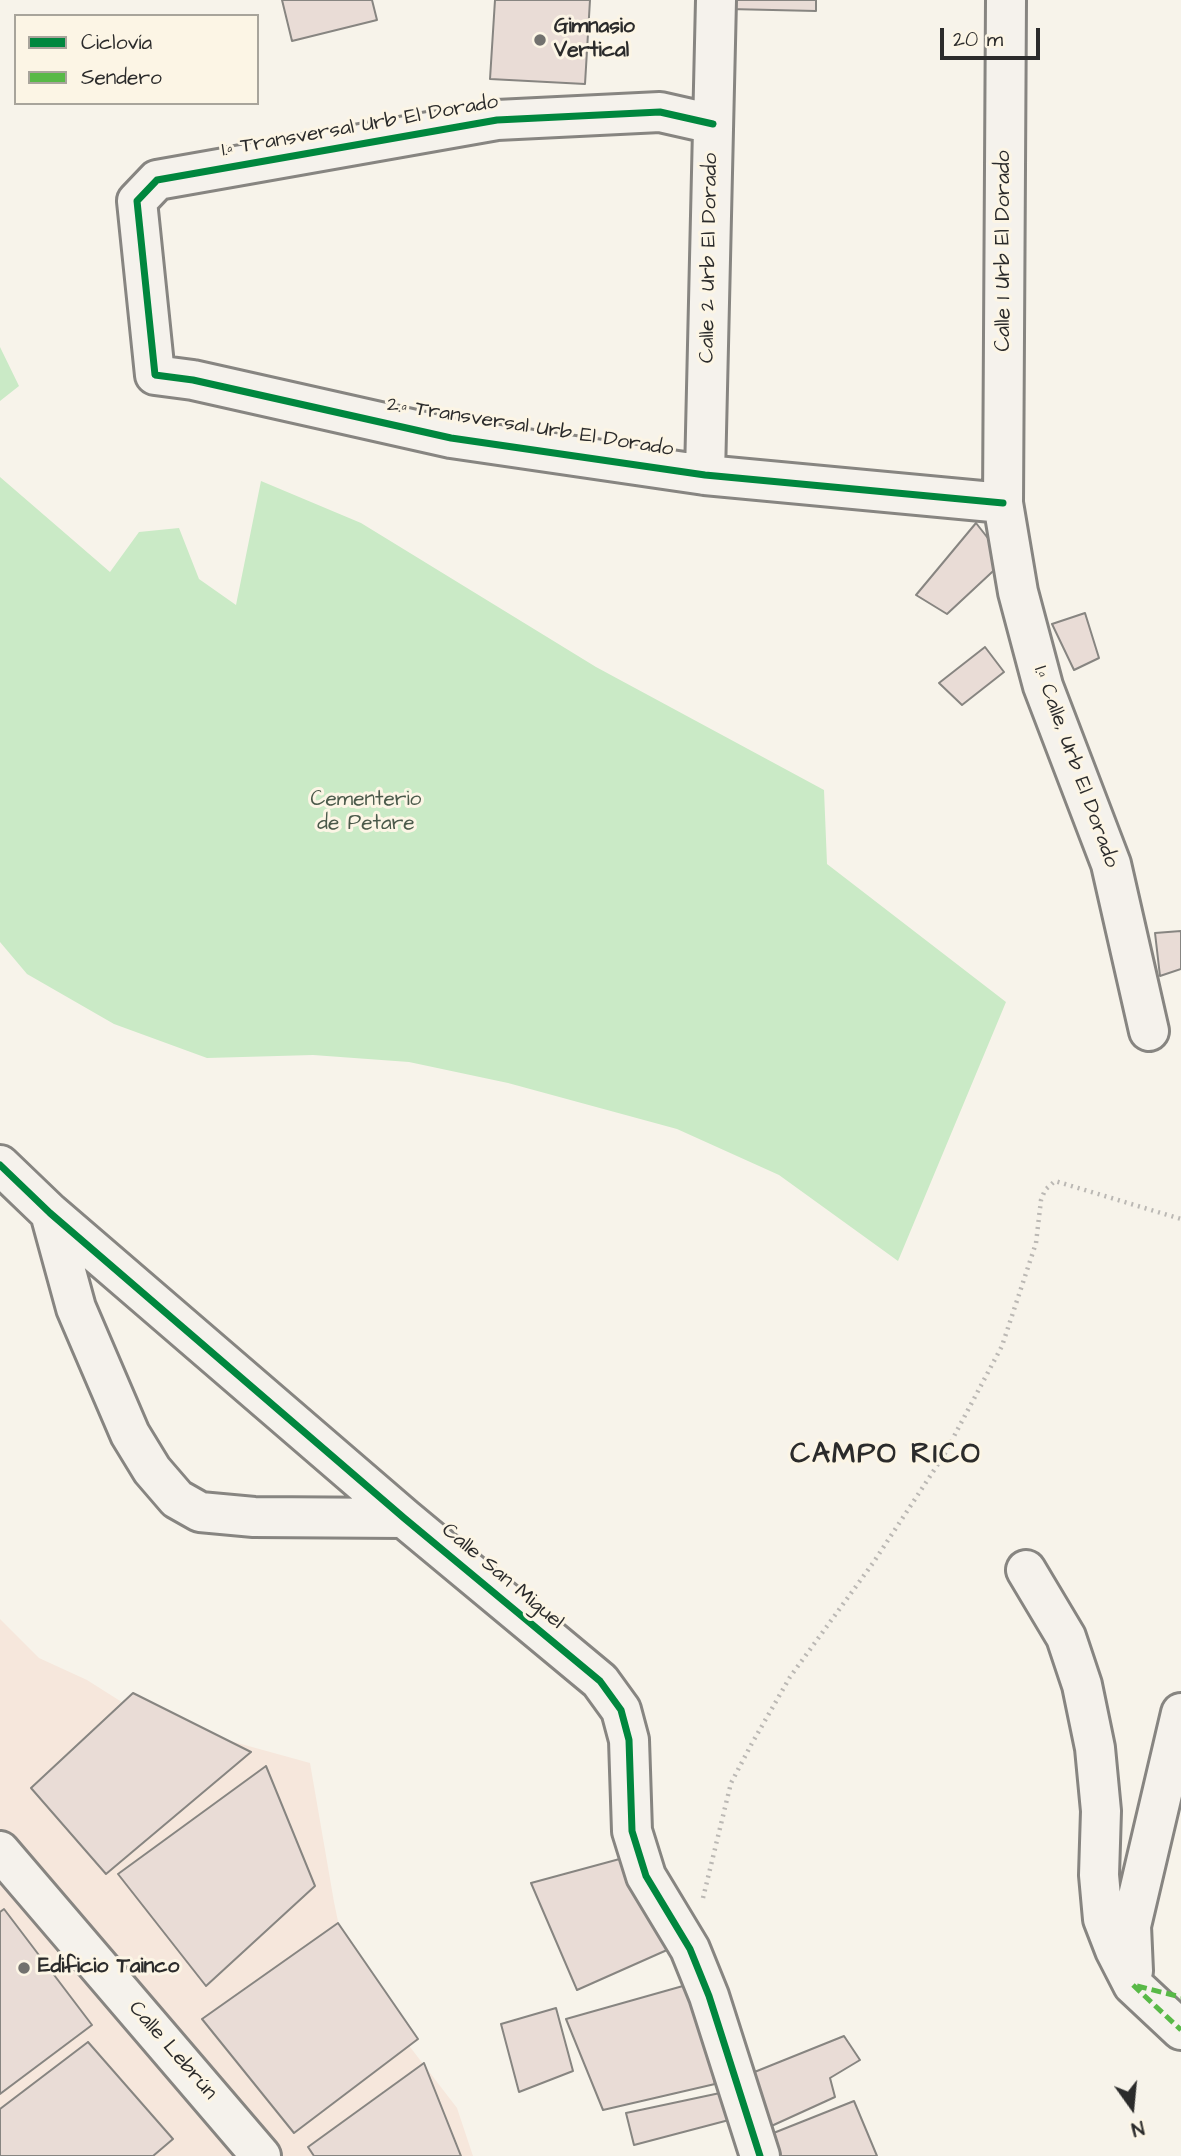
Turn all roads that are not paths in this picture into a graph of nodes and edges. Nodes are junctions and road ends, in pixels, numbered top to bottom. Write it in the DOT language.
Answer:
graph roads {
  1 [pos="716,0"];
  2 [pos="1006,0"];
  3 [pos="713,124"];
  4 [pos="180,176"];
  5 [pos="705,475"];
  6 [pos="1003,503"];
  7 [pos="1149,1031"];
  8 [pos="0,1165"];
  9 [pos="50,1213"];
  10 [pos="404,1518"];
  11 [pos="1026,1570"];
  12 [pos="1181,1713"];
  13 [pos="0,1851"];
  14 [pos="1133,1985"];
  15 [pos="1181,1997"];
  16 [pos="1181,2030"];
  17 [pos="261,2156"];
  18 [pos="760,2156"];
  1 -- 3 [label="street, Calle 2 Urb El Dorado"];
  2 -- 6 [label="street, Calle 1 Urb El Dorado"];
  3 -- 4 [label="street, 1.ª Transversal Urb El Dorado"];
  3 -- 5 [label="street, Calle 2 Urb El Dorado"];
  4 -- 5 [label="street, 2.ª Transversal Urb El Dorado"];
  5 -- 6 [label="street, 2.ª Transversal Urb El Dorado"];
  6 -- 7 [label="street, 1.ª Calle, Urb El Dorado"];
  8 -- 9 [label="street, Calle San Miguel"];
  9 -- 10 [label="street, Calle San Miguel"];
  9 -- 10 [label="street"];
  10 -- 18 [label="street, Calle San Miguel"];
  11 -- 14 [label="street"];
  12 -- 14 [label="street"];
  13 -- 17 [label="street, Calle Lebrún"];
  14 -- 15 [label="street"];
  14 -- 16 [label="street"];
}
